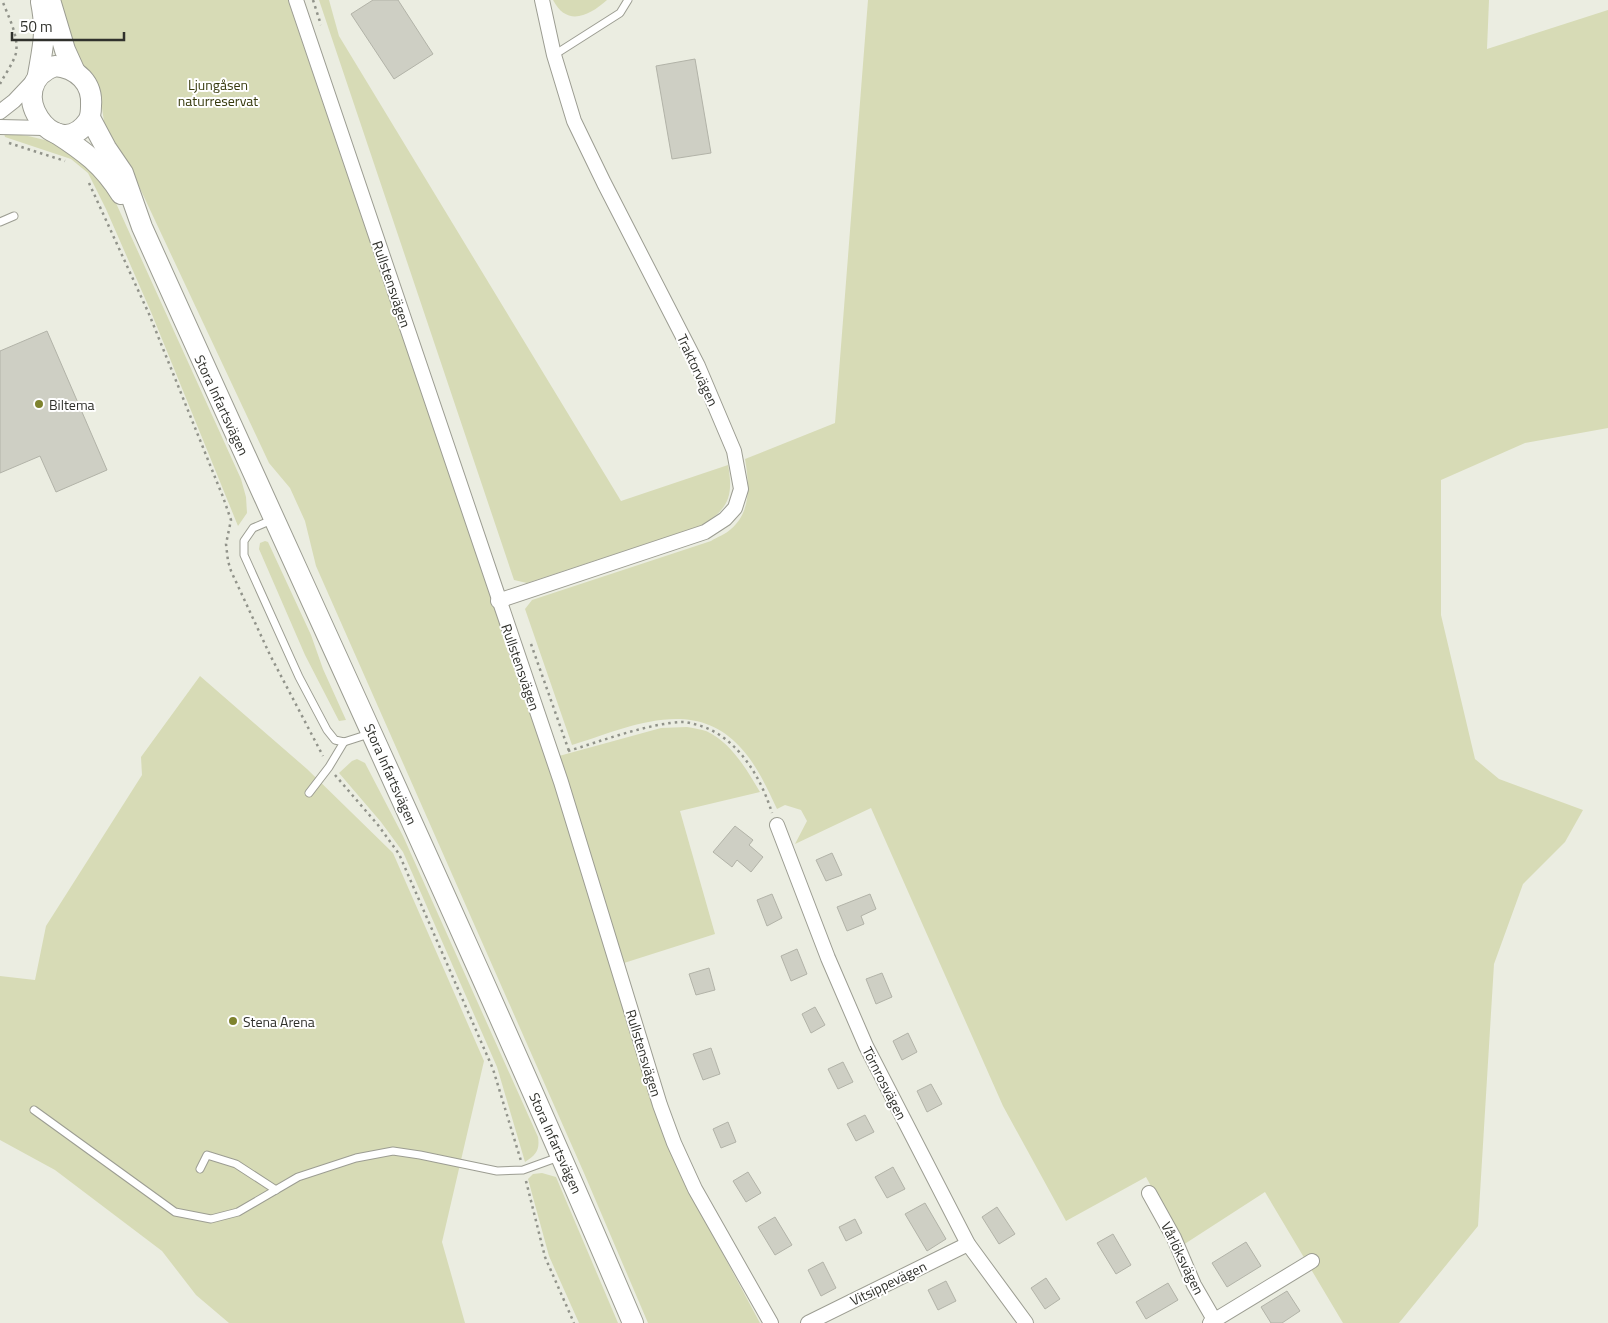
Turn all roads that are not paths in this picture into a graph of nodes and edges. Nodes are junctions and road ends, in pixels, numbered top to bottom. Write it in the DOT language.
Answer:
graph roads {
  1 [pos="41,0"];
  2 [pos="50,0"];
  3 [pos="296,0"];
  4 [pos="542,0"];
  5 [pos="628,0"];
  6 [pos="554,55"];
  7 [pos="75,72"];
  8 [pos="34,79"];
  9 [pos="0,112"];
  10 [pos="90,118"];
  11 [pos="0,127"];
  12 [pos="50,131"];
  13 [pos="14,216"];
  14 [pos="0,222"];
  15 [pos="142,227"];
  16 [pos="274,519"];
  17 [pos="498,601"];
  18 [pos="373,733"];
  19 [pos="344,742"];
  20 [pos="308,793"];
  21 [pos="777,825"];
  22 [pos="34,1110"];
  23 [pos="562,1156"];
  24 [pos="200,1169"];
  25 [pos="276,1190"];
  26 [pos="1149,1193"];
  27 [pos="968,1244"];
  28 [pos="1312,1261"];
  29 [pos="1214,1322"];
  30 [pos="633,1323"];
  31 [pos="770,1323"];
  32 [pos="808,1323"];
  33 [pos="1026,1323"];
  1 -- 8 [label="main road"];
  2 -- 7 [label="main road"];
  3 -- 17 [label="street, Rullstensvägen"];
  4 -- 6 [label="street, Traktorvägen"];
  5 -- 6 [label="lane"];
  6 -- 17 [label="street, Traktorvägen"];
  7 -- 8 [label="main road"];
  7 -- 10 [label="main road"];
  8 -- 9 [label="street"];
  8 -- 12 [label="main road"];
  10 -- 12 [label="main road"];
  10 -- 15 [label="main road, Stora Infartsvägen"];
  11 -- 12 [label="street"];
  12 -- 15 [label="main road, Stora Infartsvägen"];
  13 -- 14 [label="lane"];
  15 -- 16 [label="main road, Stora Infartsvägen"];
  16 -- 18 [label="main road, Stora Infartsvägen"];
  16 -- 19 [label="lane"];
  17 -- 31 [label="street, Rullstensvägen"];
  18 -- 19 [label="lane"];
  18 -- 23 [label="main road, Stora Infartsvägen"];
  19 -- 20 [label="lane"];
  21 -- 27 [label="street, Törnrosvägen"];
  22 -- 25 [label="lane"];
  23 -- 25 [label="lane"];
  23 -- 30 [label="main road, Stora Infartsvägen"];
  24 -- 25 [label="lane"];
  26 -- 29 [label="street, Vårlöksvägen"];
  27 -- 32 [label="street, Vitsippevägen"];
  27 -- 33 [label="street, Törnrosvägen"];
  28 -- 29 [label="street"];
}
